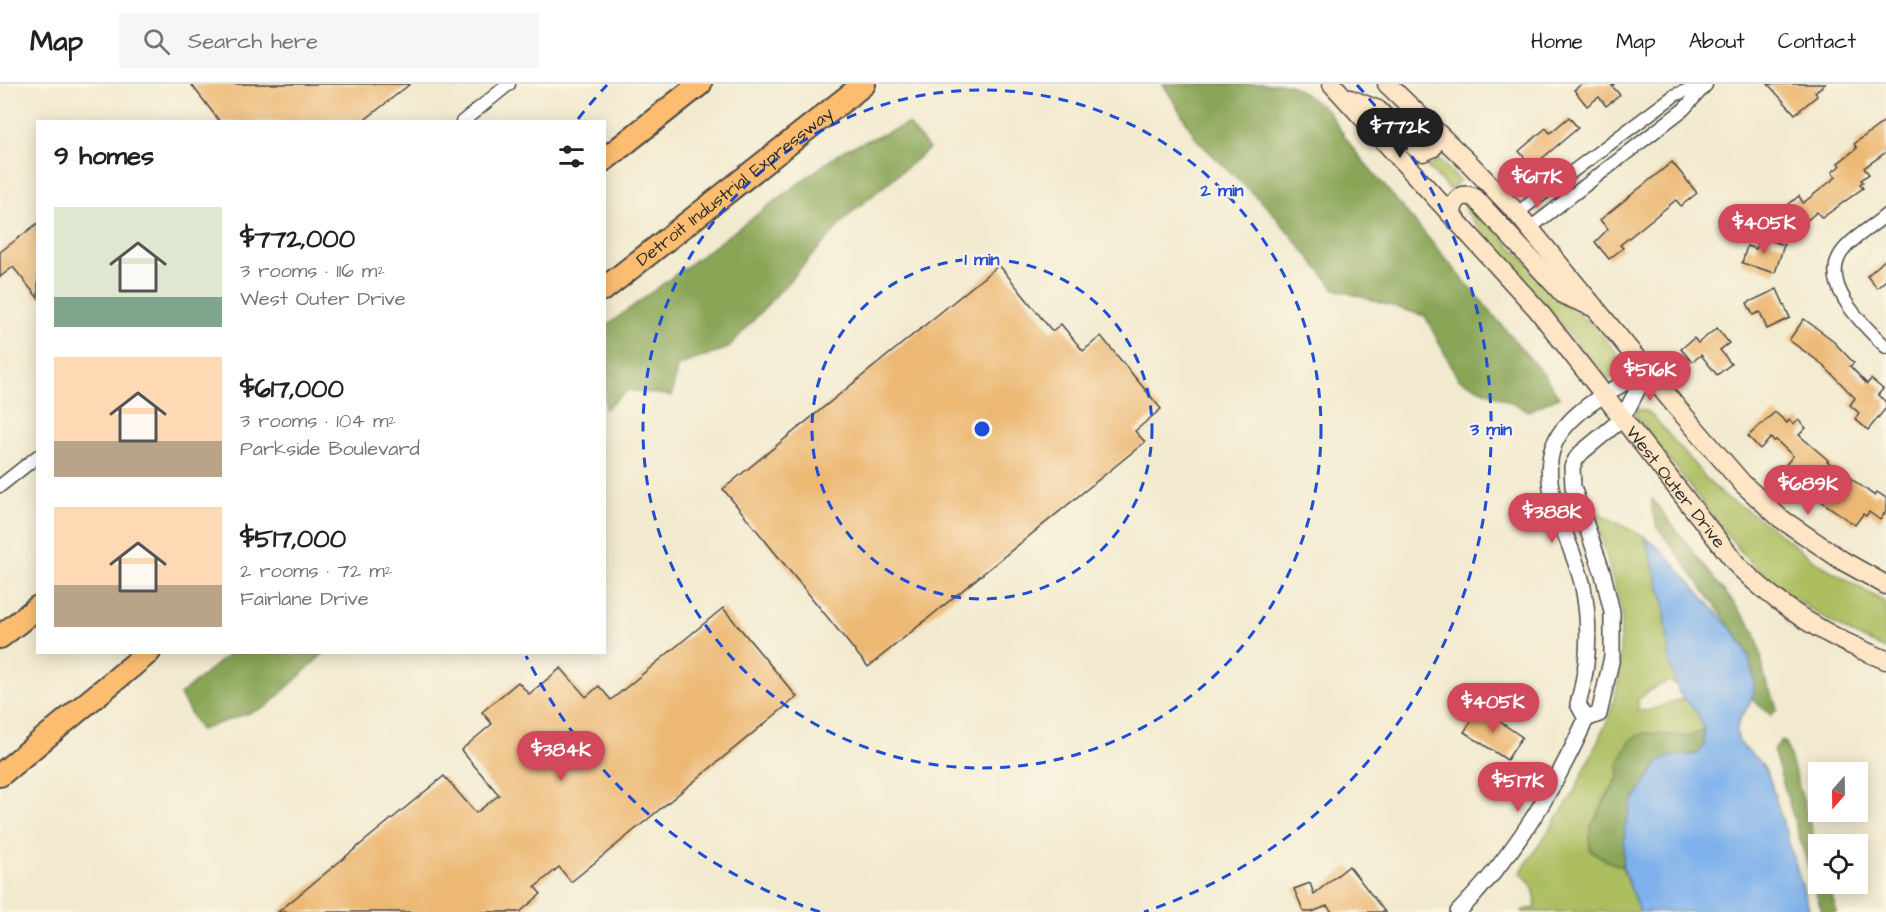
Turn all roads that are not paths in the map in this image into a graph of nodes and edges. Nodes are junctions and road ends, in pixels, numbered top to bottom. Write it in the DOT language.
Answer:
graph roads {
  1 [pos="509,84"];
  2 [pos="700,84"];
  3 [pos="864,84"];
  4 [pos="1332,84"];
  5 [pos="1386,84"];
  6 [pos="1705,84"];
  7 [pos="1346,98"];
  8 [pos="464,120"];
  9 [pos="1436,133"];
  10 [pos="606,158"];
  11 [pos="1517,213"];
  12 [pos="1452,214"];
  13 [pos="1886,215"];
  14 [pos="1530,228"];
  15 [pos="606,287"];
  16 [pos="1597,309"];
  17 [pos="1886,347"];
  18 [pos="1648,370"];
  19 [pos="1603,394"];
  20 [pos="1623,419"];
  21 [pos="36,458"];
  22 [pos="0,486"];
  23 [pos="1884,578"];
  24 [pos="36,610"];
  25 [pos="0,637"];
  26 [pos="147,654"];
  27 [pos="1886,660"];
  28 [pos="1586,719"];
  29 [pos="0,775"];
  30 [pos="1458,912"];
  1 -- 8 [label="street"];
  2 -- 10 [label="highway"];
  3 -- 15 [label="highway, Detroit Industrial Expressway"];
  4 -- 7 [label="main road, West Outer Drive"];
  5 -- 9 [label="main road"];
  6 -- 11 [label="street"];
  6 -- 14 [label="street"];
  7 -- 9 [label="main road"];
  7 -- 12 [label="main road, West Outer Drive"];
  9 -- 11 [label="main road"];
  11 -- 14 [label="main road"];
  12 -- 16 [label="main road"];
  12 -- 19 [label="main road, West Outer Drive"];
  13 -- 17 [label="street"];
  14 -- 16 [label="main road"];
  16 -- 18 [label="main road"];
  18 -- 19 [label="street"];
  18 -- 20 [label="street"];
  18 -- 23 [label="main road"];
  19 -- 20 [label="main road, West Outer Drive"];
  19 -- 28 [label="street"];
  20 -- 27 [label="main road, West Outer Drive"];
  20 -- 28 [label="street"];
  21 -- 22 [label="street"];
  24 -- 25 [label="highway"];
  26 -- 29 [label="highway"];
  28 -- 30 [label="street"];
}
